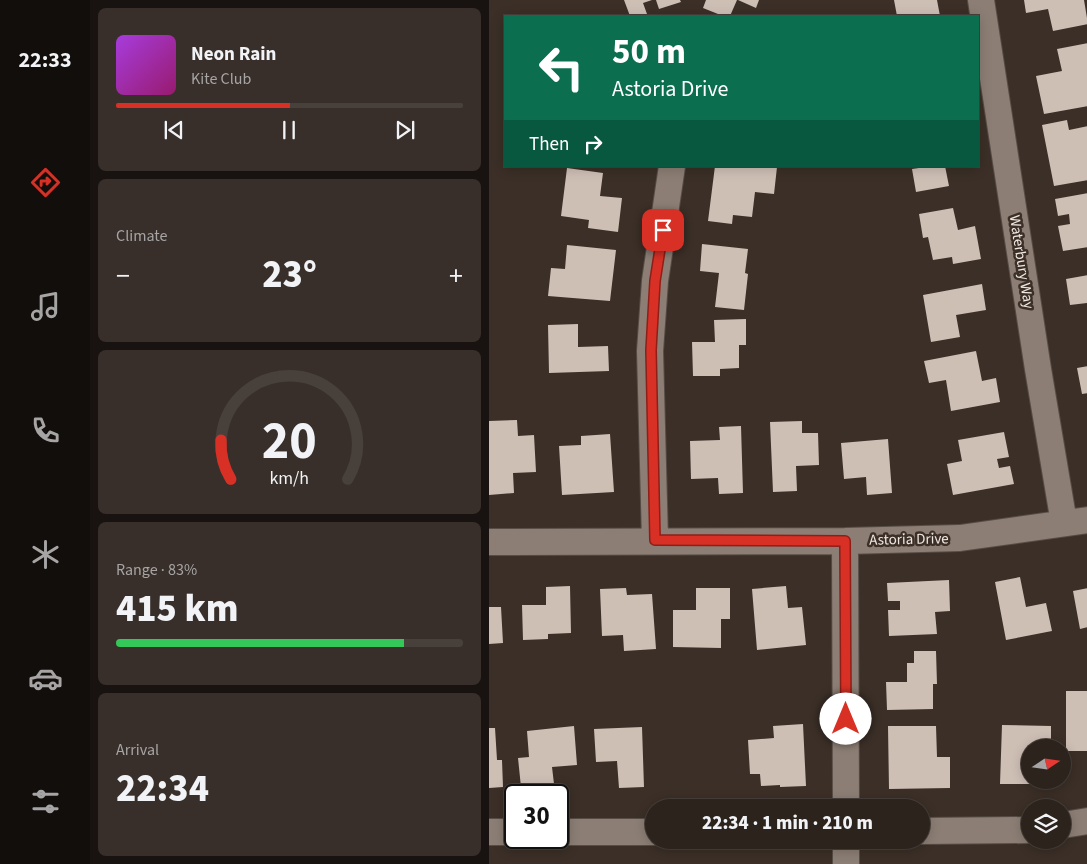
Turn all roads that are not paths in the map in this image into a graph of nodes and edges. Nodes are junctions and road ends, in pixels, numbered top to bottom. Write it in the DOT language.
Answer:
graph roads {
  1 [pos="981,0"];
  2 [pos="672,167"];
  3 [pos="1076,521"];
  4 [pos="655,540"];
  5 [pos="845,541"];
  6 [pos="489,542"];
  7 [pos="846,799"];
  8 [pos="1087,821"];
  9 [pos="1071,824"];
  10 [pos="1021,830"];
  11 [pos="930,831"];
  12 [pos="489,832"];
  13 [pos="504,832"];
  14 [pos="569,832"];
  15 [pos="645,832"];
  16 [pos="846,849"];
  17 [pos="846,864"];
  1 -- 3 [label="street, Waterbury Way"];
  2 -- 4 [label="street"];
  3 -- 5 [label="street, Astoria Drive"];
  4 -- 5 [label="street, Astoria Drive"];
  4 -- 6 [label="street, Astoria Drive"];
  5 -- 7 [label="street"];
  8 -- 9 [label="street"];
  10 -- 11 [label="street"];
  12 -- 13 [label="street"];
  14 -- 15 [label="street"];
  16 -- 17 [label="street"];
}
